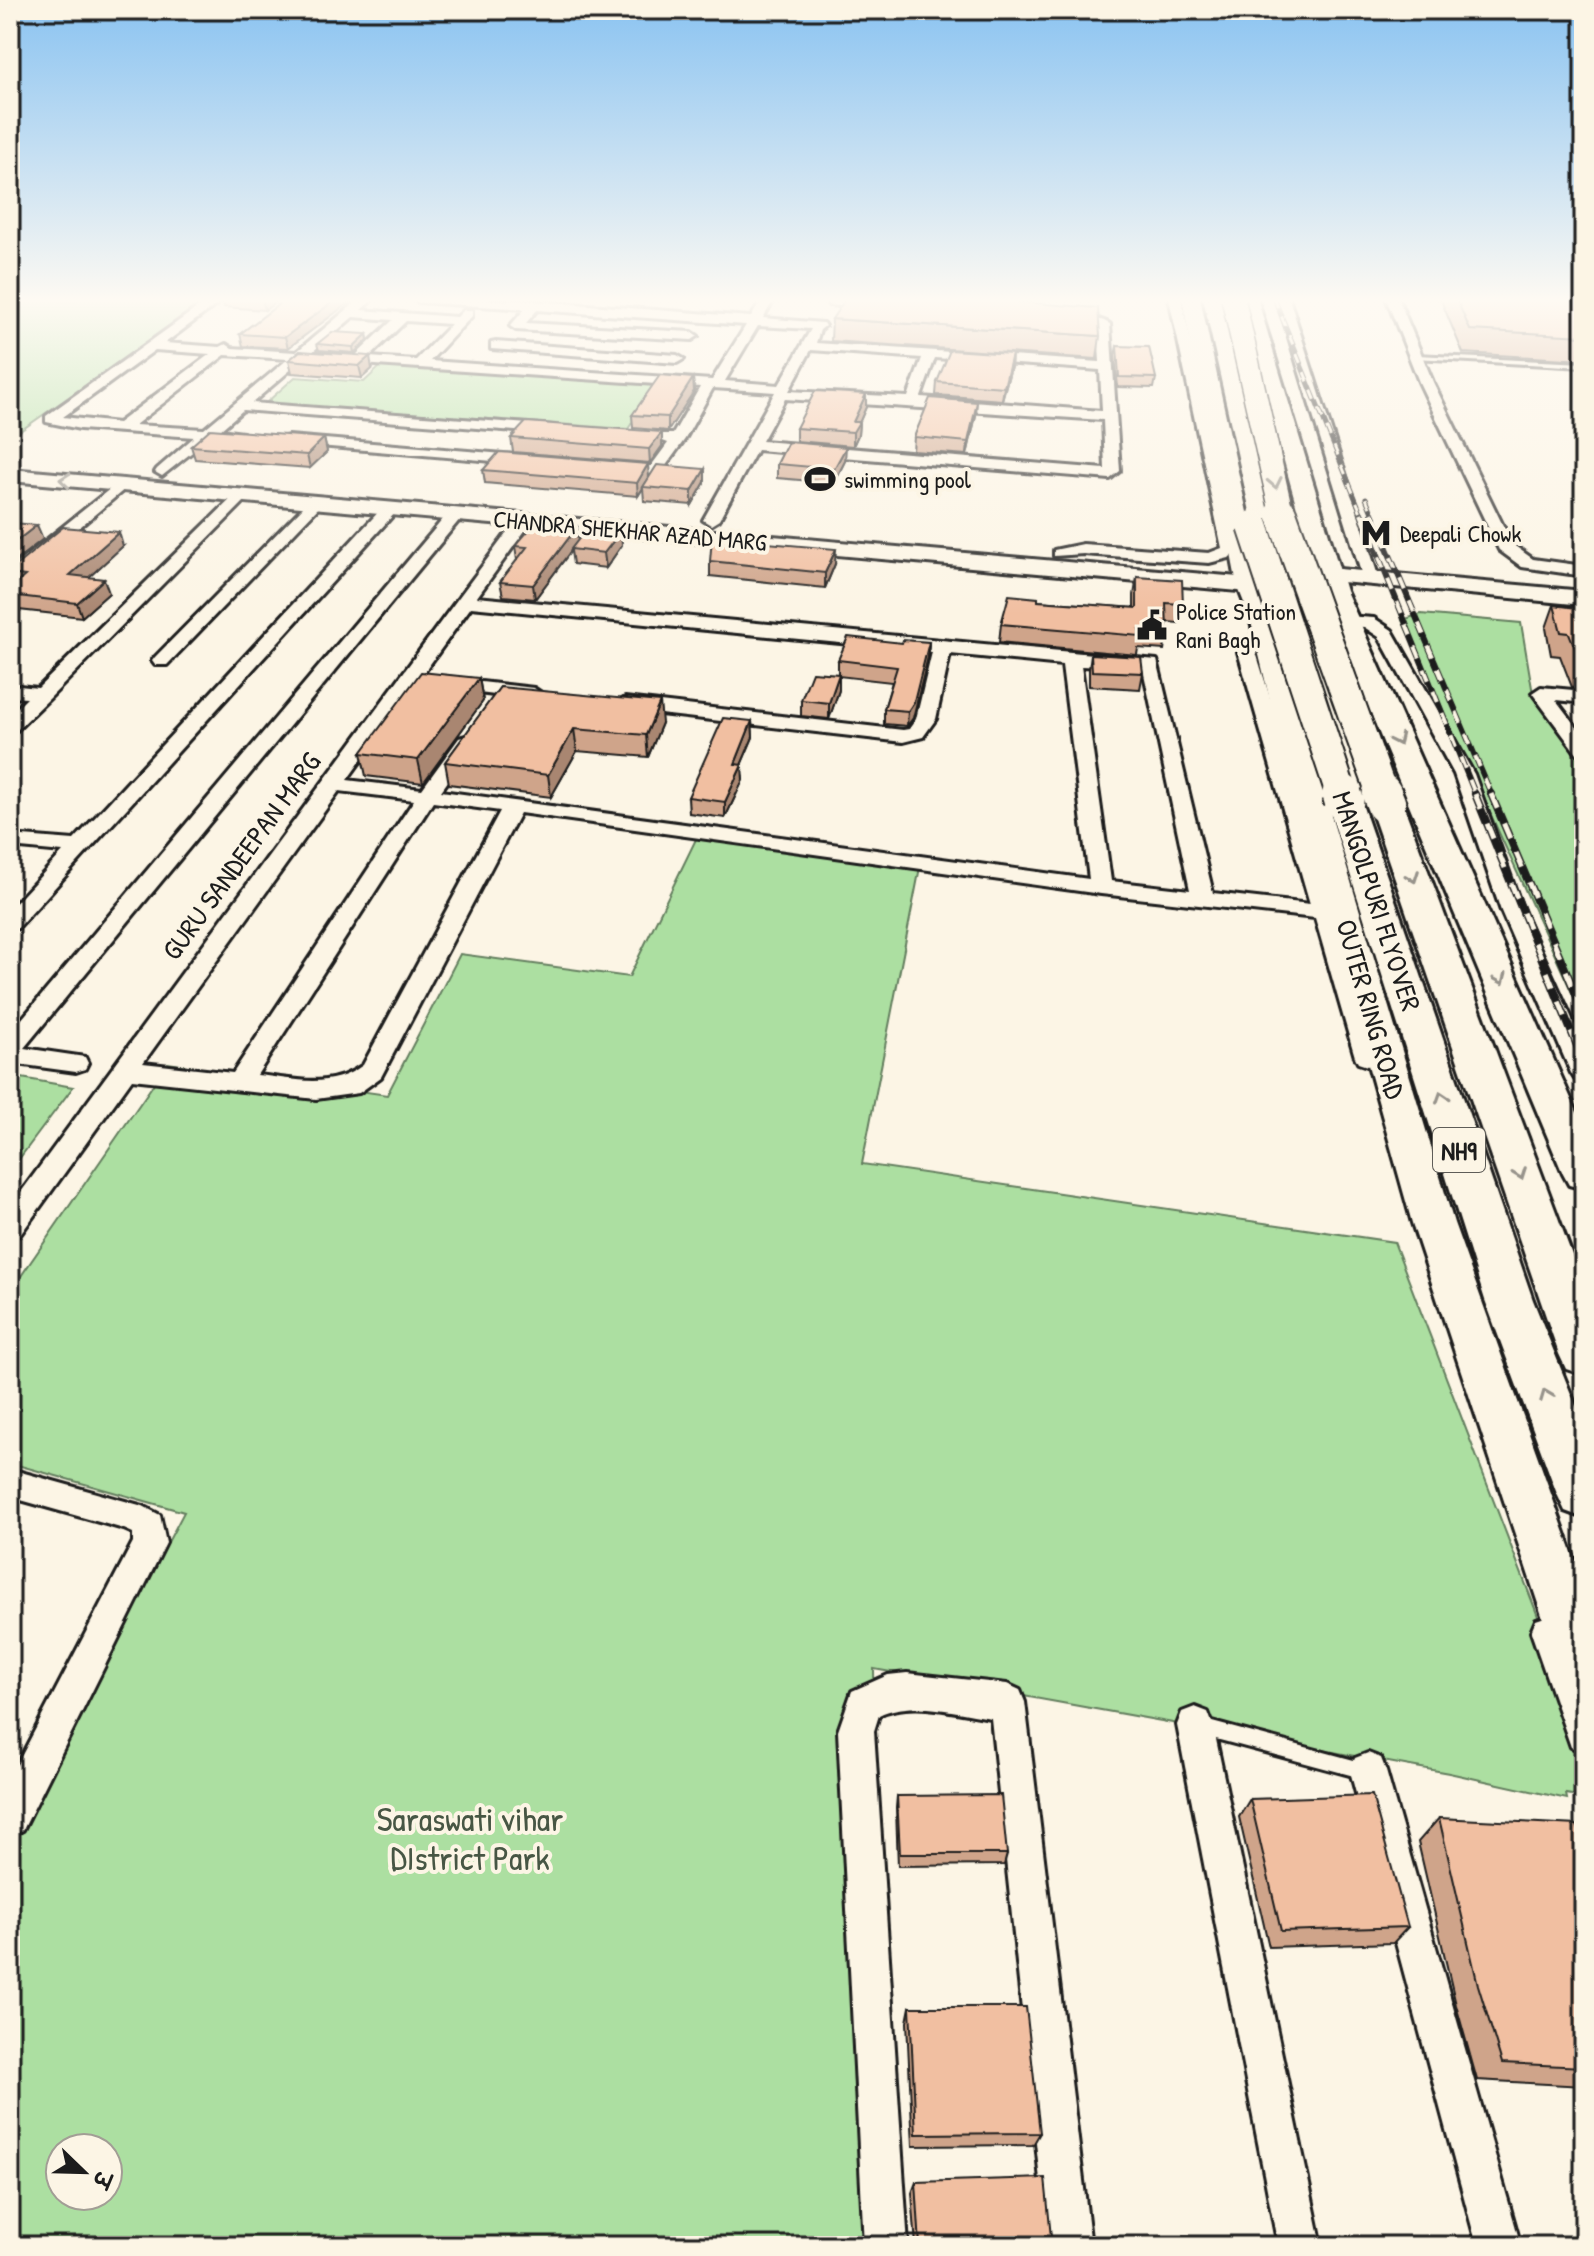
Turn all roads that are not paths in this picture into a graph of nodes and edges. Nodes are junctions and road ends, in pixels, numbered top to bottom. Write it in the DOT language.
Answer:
graph roads {
  1 [pos="73,403"];
  2 [pos="153,403"];
  3 [pos="243,403"];
  4 [pos="701,403"];
  5 [pos="776,403"];
  6 [pos="943,403"];
  7 [pos="1109,403"];
  8 [pos="1198,403"];
  9 [pos="1212,403"];
  10 [pos="1228,403"];
  11 [pos="1257,403"];
  12 [pos="1278,403"];
  13 [pos="1317,403"];
  14 [pos="1438,403"];
  15 [pos="240,406"];
  16 [pos="1214,415"];
  17 [pos="1110,416"];
  18 [pos="1282,418"];
  19 [pos="121,428"];
  20 [pos="568,431"];
  21 [pos="207,434"];
  22 [pos="646,436"];
  23 [pos="678,439"];
  24 [pos="753,445"];
  25 [pos="10,458"];
  26 [pos="548,461"];
  27 [pos="594,466"];
  28 [pos="162,472"];
  29 [pos="10,475"];
  30 [pos="135,480"];
  31 [pos="242,496"];
  32 [pos="316,502"];
  33 [pos="390,509"];
  34 [pos="455,515"];
  35 [pos="711,520"];
  36 [pos="524,521"];
  37 [pos="10,549"];
  38 [pos="39,552"];
  39 [pos="1060,553"];
  40 [pos="1092,564"];
  41 [pos="1584,571"];
  42 [pos="10,577"];
  43 [pos="1249,577"];
  44 [pos="1371,579"];
  45 [pos="1336,596"];
  46 [pos="1584,598"];
  47 [pos="465,601"];
  48 [pos="1584,616"];
  49 [pos="1265,630"];
  50 [pos="942,647"];
  51 [pos="1071,660"];
  52 [pos="161,661"];
  53 [pos="408,680"];
  54 [pos="1281,688"];
  55 [pos="504,690"];
  56 [pos="10,691"];
  57 [pos="1374,691"];
  58 [pos="43,694"];
  59 [pos="550,695"];
  60 [pos="1584,697"];
  61 [pos="611,702"];
  62 [pos="10,726"];
  63 [pos="1584,750"];
  64 [pos="332,784"];
  65 [pos="426,797"];
  66 [pos="513,806"];
  67 [pos="10,841"];
  68 [pos="79,847"];
  69 [pos="1101,887"];
  70 [pos="1203,898"];
  71 [pos="1322,912"];
  72 [pos="10,923"];
  73 [pos="10,1049"];
  74 [pos="10,1055"];
  75 [pos="76,1063"];
  76 [pos="125,1070"];
  77 [pos="1584,1073"];
  78 [pos="240,1082"];
  79 [pos="1584,1174"];
  80 [pos="10,1228"];
  81 [pos="1584,1354"];
  82 [pos="10,1483"];
  83 [pos="1584,1494"];
  84 [pos="1584,1661"];
  85 [pos="1195,1725"];
  86 [pos="1584,1734"];
  87 [pos="1368,1771"];
  88 [pos="10,1817"];
  89 [pos="886,2246"];
  90 [pos="1069,2246"];
  91 [pos="1300,2246"];
  92 [pos="1499,2246"];
  1 -- 19 [label="street"];
  2 -- 19 [label="street"];
  3 -- 15 [label="street"];
  4 -- 23 [label="street"];
  5 -- 24 [label="street"];
  6 -- 17 [label="street"];
  7 -- 17 [label="street"];
  8 -- 39 [label="street"];
  9 -- 16 [label="main road, OUTER RING ROAD"];
  83 -- 10 [label="highway, MANGOLPURI FLYOVER / NH9, one-way, bridge"];
  11 -- 81 [label="highway, MANGOLPURI FLYOVER, one-way, bridge"];
  12 -- 18 [label="main road"];
  13 -- 44 [label="street"];
  14 -- 41 [label="street"];
  15 -- 20 [label="street"];
  15 -- 21 [label="street"];
  16 -- 18 [label="main road"];
  16 -- 43 [label="main road, OUTER RING ROAD"];
  17 -- 24 [label="street"];
  18 -- 45 [label="main road"];
  19 -- 21 [label="street"];
  21 -- 26 [label="street"];
  21 -- 28 [label="street"];
  22 -- 23 [label="street"];
  23 -- 27 [label="street"];
  24 -- 35 [label="street"];
  25 -- 30 [label="street, CHANDRA SHEKHAR AZAD MARG"];
  28 -- 30 [label="street"];
  28 -- 35 [label="street, CHANDRA SHEKHAR AZAD MARG"];
  30 -- 29 [label="street, CHANDRA SHEKHAR AZAD MARG, one-way"];
  30 -- 31 [label="street, CHANDRA SHEKHAR AZAD MARG"];
  30 -- 38 [label="street"];
  31 -- 32 [label="street, CHANDRA SHEKHAR AZAD MARG"];
  31 -- 58 [label="street"];
  32 -- 33 [label="street, CHANDRA SHEKHAR AZAD MARG"];
  32 -- 52 [label="street"];
  33 -- 34 [label="street, CHANDRA SHEKHAR AZAD MARG"];
  33 -- 68 [label="street"];
  34 -- 36 [label="street, CHANDRA SHEKHAR AZAD MARG"];
  34 -- 73 [label="street"];
  35 -- 39 [label="street, CHANDRA SHEKHAR AZAD MARG"];
  36 -- 40 [label="street, CHANDRA SHEKHAR AZAD MARG"];
  36 -- 47 [label="street, GURU SANDEEPAN MARG"];
  37 -- 38 [label="street"];
  38 -- 42 [label="street"];
  39 -- 40 [label="street, CHANDRA SHEKHAR AZAD MARG"];
  40 -- 43 [label="street, CHANDRA SHEKHAR AZAD MARG"];
  43 -- 49 [label="main road, OUTER RING ROAD"];
  44 -- 45 [label="street"];
  44 -- 46 [label="street"];
  45 -- 48 [label="street"];
  45 -- 57 [label="main road"];
  45 -- 77 [label="street"];
  47 -- 50 [label="street"];
  47 -- 53 [label="street, GURU SANDEEPAN MARG"];
  49 -- 54 [label="main road, OUTER RING ROAD"];
  49 -- 71 [label="street"];
  50 -- 51 [label="street"];
  50 -- 61 [label="street"];
  51 -- 69 [label="street"];
  51 -- 70 [label="street"];
  53 -- 55 [label="street"];
  53 -- 64 [label="street, GURU SANDEEPAN MARG"];
  54 -- 57 [label="main road"];
  54 -- 84 [label="main road, OUTER RING ROAD"];
  55 -- 59 [label="street"];
  55 -- 65 [label="street"];
  56 -- 58 [label="street"];
  57 -- 79 [label="main road, one-way"];
  58 -- 62 [label="street"];
  60 -- 63 [label="street"];
  64 -- 65 [label="street"];
  64 -- 76 [label="street, GURU SANDEEPAN MARG"];
  65 -- 66 [label="street"];
  65 -- 78 [label="street"];
  66 -- 69 [label="street"];
  66 -- 78 [label="street"];
  67 -- 68 [label="street"];
  68 -- 72 [label="street"];
  69 -- 70 [label="street"];
  70 -- 71 [label="street"];
  71 -- 86 [label="street"];
  74 -- 75 [label="street"];
  76 -- 78 [label="street"];
  76 -- 80 [label="street, GURU SANDEEPAN MARG"];
  82 -- 88 [label="street"];
  85 -- 87 [label="lane"];
  85 -- 91 [label="street"];
  87 -- 92 [label="street"];
  89 -- 90 [label="street"];
}
